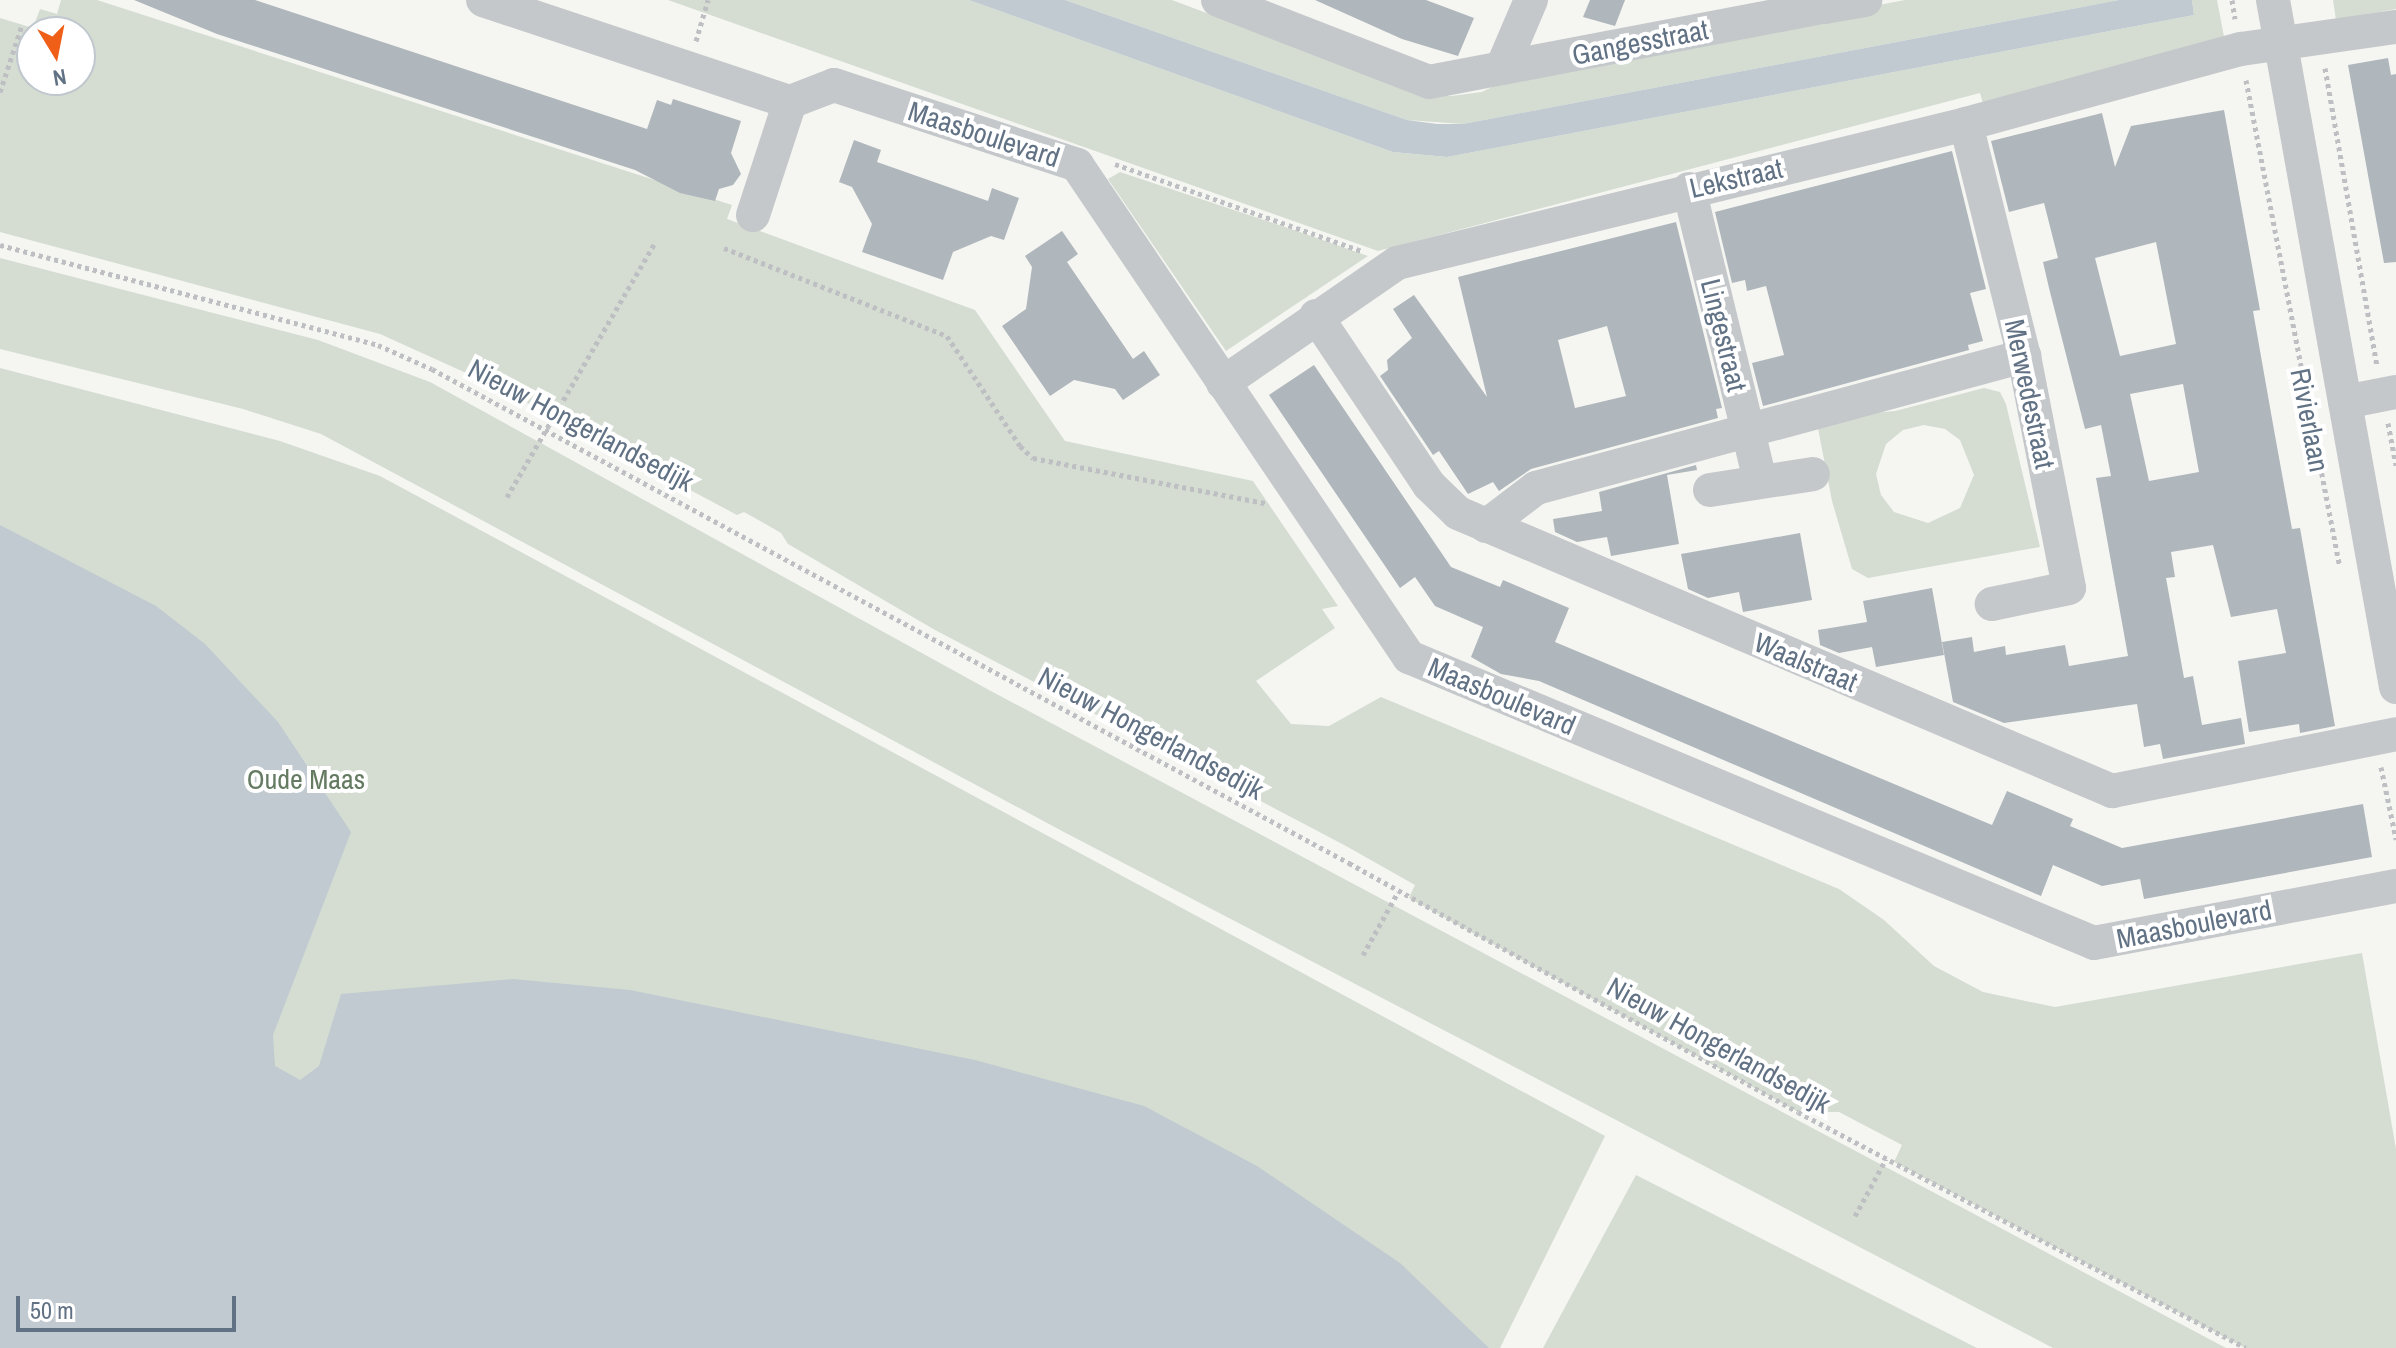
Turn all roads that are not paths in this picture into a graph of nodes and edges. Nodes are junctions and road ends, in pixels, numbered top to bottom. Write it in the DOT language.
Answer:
graph roads {
  1 [pos="483,0"];
  2 [pos="1218,0"];
  3 [pos="1531,0"];
  4 [pos="1865,0"];
  5 [pos="2273,0"];
  6 [pos="1823,4"];
  7 [pos="2396,27"];
  8 [pos="2282,47"];
  9 [pos="1502,68"];
  10 [pos="790,102"];
  11 [pos="1966,124"];
  12 [pos="1689,189"];
  13 [pos="753,215"];
  14 [pos="1316,316"];
  15 [pos="2024,356"];
  16 [pos="1223,383"];
  17 [pos="2389,394"];
  18 [pos="2345,402"];
  19 [pos="1748,433"];
  20 [pos="1813,474"];
  21 [pos="1760,481"];
  22 [pos="1710,490"];
  23 [pos="1486,526"];
  24 [pos="1992,604"];
  25 [pos="2396,687"];
  26 [pos="2385,736"];
  27 [pos="2396,886"];
  1 -- 10 [label="street"];
  2 -- 9 [label="street, Gangesstraat"];
  3 -- 9 [label="street"];
  4 -- 6 [label="street, Gangesstraat"];
  5 -- 8 [label="street, Rivierlaan"];
  6 -- 9 [label="street, Gangesstraat"];
  7 -- 8 [label="street, Lekstraat"];
  8 -- 11 [label="street, Lekstraat"];
  8 -- 18 [label="street, Rivierlaan"];
  10 -- 13 [label="street"];
  10 -- 16 [label="street, Maasboulevard"];
  11 -- 12 [label="street, Lekstraat"];
  11 -- 15 [label="street, Merwedestraat"];
  12 -- 14 [label="street, Lekstraat"];
  12 -- 19 [label="street, Lingestraat"];
  14 -- 16 [label="street, Lekstraat"];
  14 -- 23 [label="street, Waalstraat"];
  15 -- 19 [label="street"];
  15 -- 24 [label="street, Merwedestraat"];
  16 -- 27 [label="street, Maasboulevard"];
  17 -- 18 [label="street"];
  18 -- 25 [label="street, Rivierlaan"];
  19 -- 21 [label="street, Lingestraat"];
  19 -- 23 [label="street"];
  20 -- 21 [label="street"];
  21 -- 22 [label="street"];
  23 -- 26 [label="street, Waalstraat"];
}
